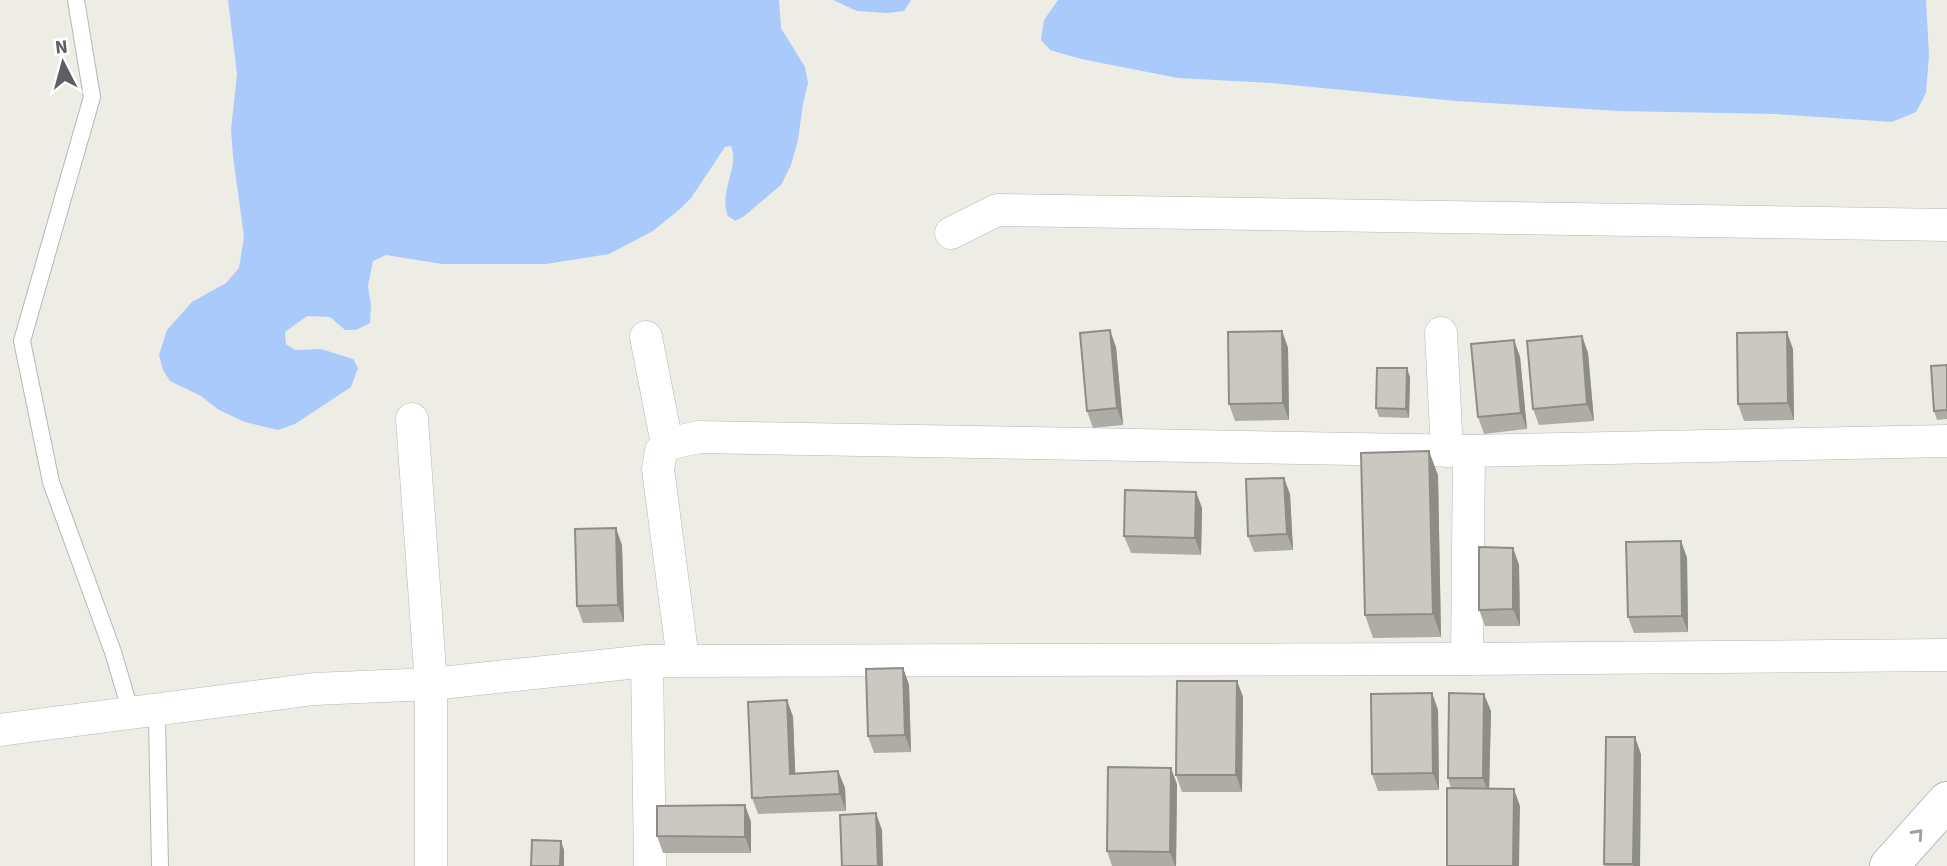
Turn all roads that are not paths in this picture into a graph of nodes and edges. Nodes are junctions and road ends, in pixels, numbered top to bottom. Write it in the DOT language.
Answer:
graph roads {
  1 [pos="76,0"];
  2 [pos="1947,225"];
  3 [pos="951,233"];
  4 [pos="1441,333"];
  5 [pos="646,337"];
  6 [pos="412,419"];
  7 [pos="1947,441"];
  8 [pos="667,444"];
  9 [pos="1458,451"];
  10 [pos="1947,654"];
  11 [pos="1467,659"];
  12 [pos="683,660"];
  13 [pos="647,661"];
  14 [pos="431,684"];
  15 [pos="143,712"];
  16 [pos="0,730"];
  17 [pos="1947,801"];
  18 [pos="160,866"];
  19 [pos="431,866"];
  20 [pos="650,866"];
  21 [pos="1889,866"];
  1 -- 15 [label="lane"];
  2 -- 3 [label="street"];
  4 -- 9 [label="street"];
  5 -- 8 [label="street"];
  6 -- 14 [label="street"];
  7 -- 9 [label="street"];
  8 -- 9 [label="street"];
  8 -- 12 [label="street"];
  9 -- 11 [label="street"];
  10 -- 11 [label="street"];
  11 -- 12 [label="street"];
  12 -- 13 [label="street"];
  13 -- 14 [label="street"];
  13 -- 20 [label="street"];
  14 -- 15 [label="street"];
  14 -- 19 [label="street"];
  15 -- 16 [label="street"];
  15 -- 18 [label="lane"];
  21 -- 17 [label="main road, one-way"];
}
